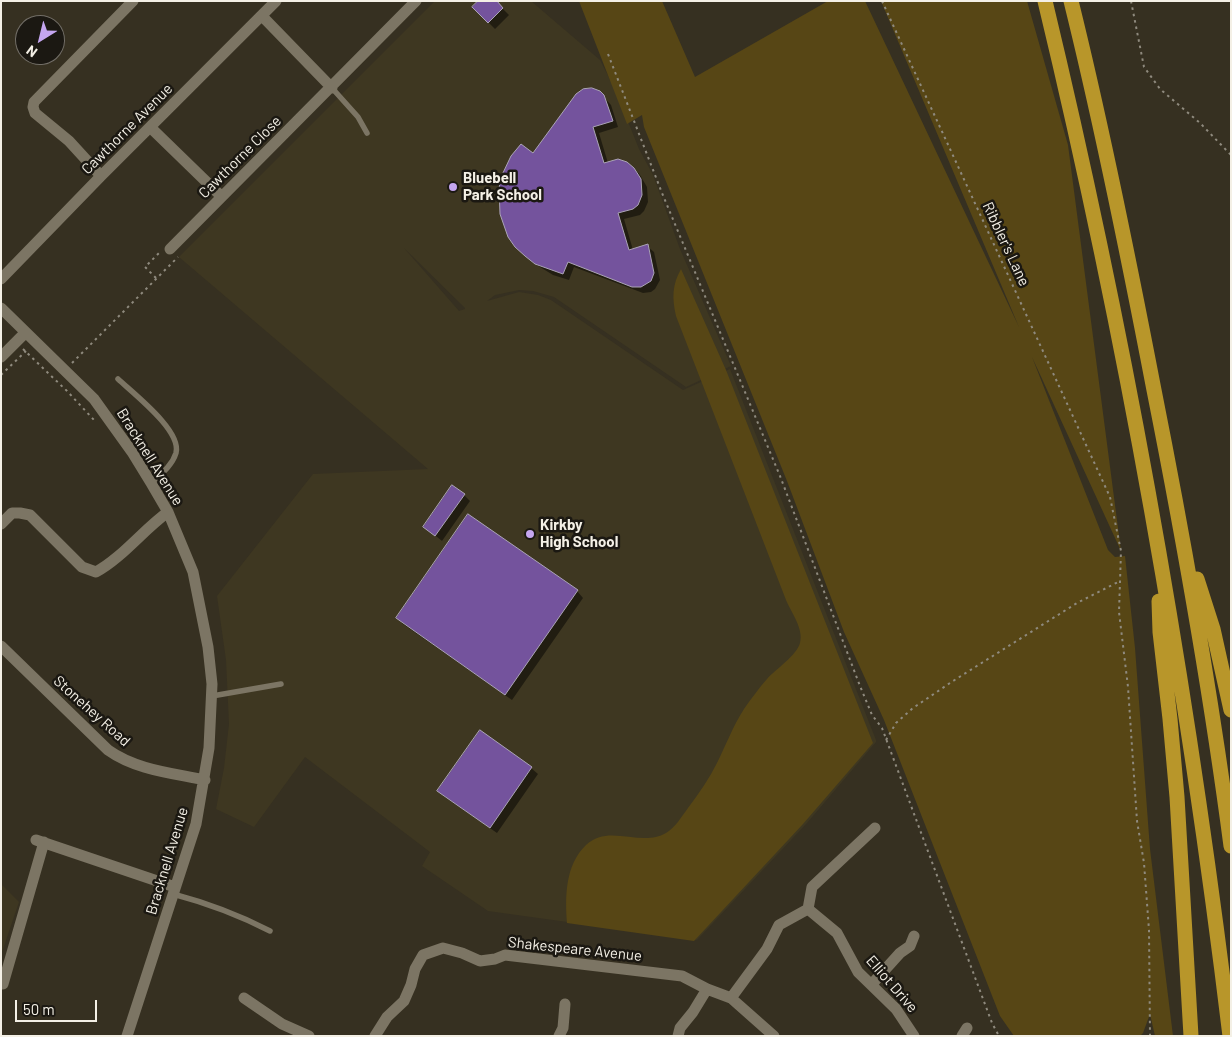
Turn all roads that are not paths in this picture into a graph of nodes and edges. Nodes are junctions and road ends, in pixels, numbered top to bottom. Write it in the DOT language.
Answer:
graph roads {
  1 [pos="133,1"];
  2 [pos="276,1"];
  3 [pos="416,1"];
  4 [pos="1046,1"];
  5 [pos="1071,1"];
  6 [pos="262,16"];
  7 [pos="332,88"];
  8 [pos="150,127"];
  9 [pos="367,133"];
  10 [pos="101,176"];
  11 [pos="222,196"];
  12 [pos="170,249"];
  13 [pos="1,279"];
  14 [pos="1,308"];
  15 [pos="25,333"];
  16 [pos="1,357"];
  17 [pos="118,379"];
  18 [pos="151,483"];
  19 [pos="168,512"];
  20 [pos="1,524"];
  21 [pos="1180,525"];
  22 [pos="1157,539"];
  23 [pos="1,646"];
  24 [pos="281,684"];
  25 [pos="212,696"];
  26 [pos="1231,710"];
  27 [pos="205,780"];
  28 [pos="875,828"];
  29 [pos="1231,846"];
  30 [pos="174,891"];
  31 [pos="808,909"];
  32 [pos="270,931"];
  33 [pos="914,936"];
  34 [pos="3,984"];
  35 [pos="872,984"];
  36 [pos="707,989"];
  37 [pos="244,998"];
  38 [pos="731,998"];
  39 [pos="565,1004"];
  40 [pos="127,1036"];
  41 [pos="309,1036"];
  42 [pos="375,1036"];
  43 [pos="559,1036"];
  44 [pos="678,1036"];
  45 [pos="774,1036"];
  46 [pos="914,1036"];
  47 [pos="1191,1036"];
  48 [pos="1230,1036"];
  1 -- 10 [label="street"];
  2 -- 6 [label="street, Cawthorne Avenue"];
  3 -- 7 [label="street, Cawthorne Close"];
  4 -- 22 [label="highway"];
  5 -- 21 [label="highway"];
  6 -- 7 [label="street"];
  6 -- 8 [label="street, Cawthorne Avenue"];
  7 -- 9 [label="lane"];
  7 -- 11 [label="street, Cawthorne Close"];
  8 -- 10 [label="street, Cawthorne Avenue"];
  8 -- 11 [label="street"];
  10 -- 13 [label="street, Cawthorne Avenue"];
  11 -- 12 [label="street, Cawthorne Close"];
  14 -- 15 [label="street, Bracknell Avenue"];
  15 -- 16 [label="street"];
  15 -- 18 [label="street, Bracknell Avenue"];
  17 -- 18 [label="lane"];
  18 -- 19 [label="street, Bracknell Avenue"];
  19 -- 20 [label="street"];
  19 -- 25 [label="street, Bracknell Avenue"];
  21 -- 26 [label="highway"];
  21 -- 29 [label="highway"];
  22 -- 47 [label="highway"];
  22 -- 48 [label="highway"];
  23 -- 27 [label="street, Stonehey Road"];
  24 -- 25 [label="lane"];
  25 -- 27 [label="street, Bracknell Avenue"];
  27 -- 30 [label="street, Bracknell Avenue"];
  28 -- 31 [label="street"];
  30 -- 32 [label="lane"];
  30 -- 34 [label="street"];
  30 -- 40 [label="street, Bracknell Avenue"];
  31 -- 35 [label="street, Elliot Drive"];
  31 -- 38 [label="street"];
  33 -- 35 [label="street"];
  35 -- 46 [label="street, Elliot Drive"];
  36 -- 38 [label="street, Shakespeare Avenue"];
  36 -- 42 [label="street, Shakespeare Avenue"];
  36 -- 44 [label="street"];
  37 -- 41 [label="street"];
  38 -- 45 [label="street, Shakespeare Avenue"];
  39 -- 43 [label="street"];
}
